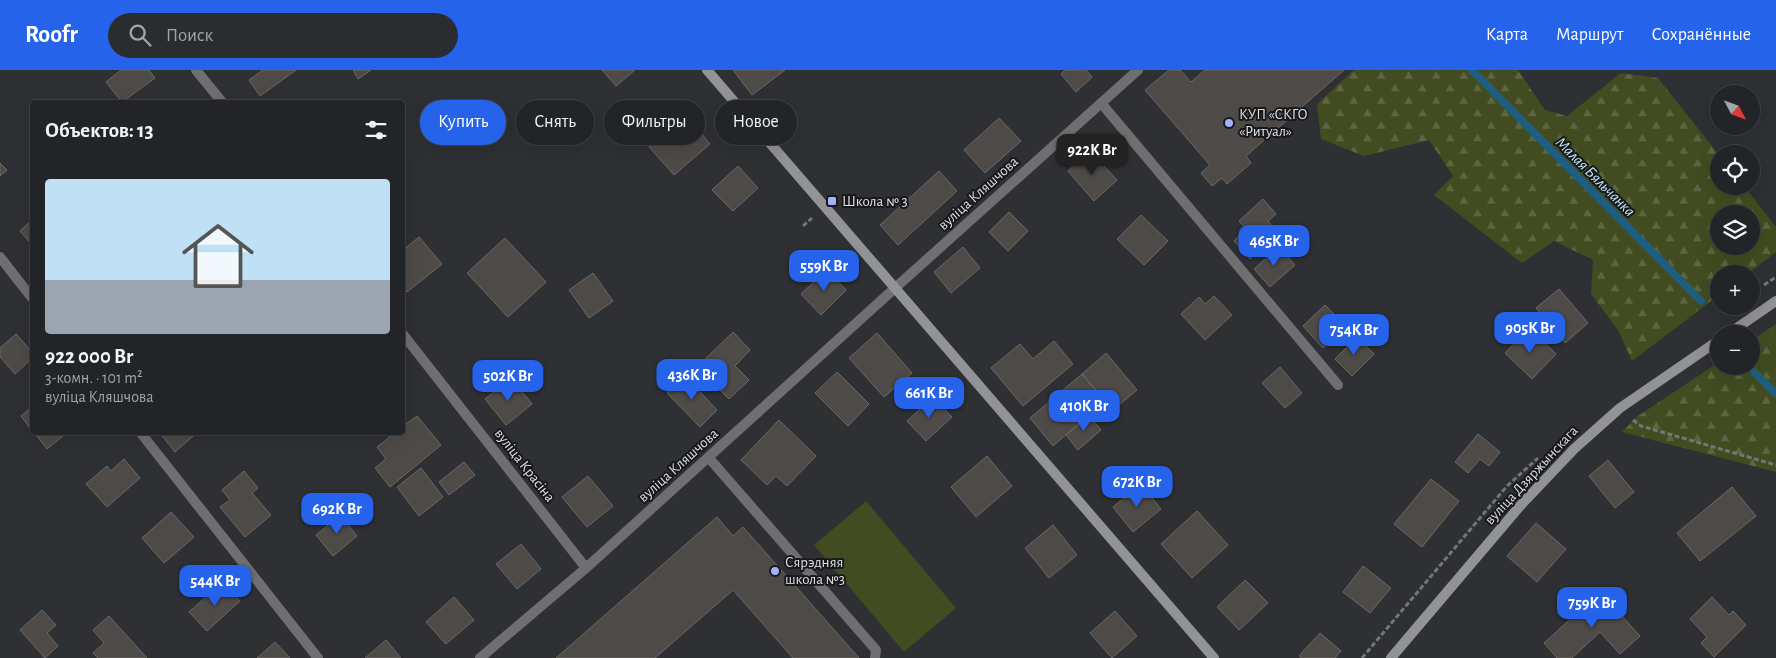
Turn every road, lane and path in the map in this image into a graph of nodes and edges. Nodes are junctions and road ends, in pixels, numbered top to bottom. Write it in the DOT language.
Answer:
graph roads {
  1 [pos="196,70"];
  2 [pos="707,70"];
  3 [pos="1138,70"];
  4 [pos="220,100"];
  5 [pos="1101,103"];
  6 [pos="0,257"];
  7 [pos="895,288"];
  8 [pos="30,295"];
  9 [pos="1776,301"];
  10 [pos="1741,325"];
  11 [pos="405,337"];
  12 [pos="1710,346"];
  13 [pos="1338,385"];
  14 [pos="1620,408"];
  15 [pos="142,435"];
  16 [pos="709,458"];
  17 [pos="1776,465"];
  18 [pos="586,568"];
  19 [pos="318,658"];
  20 [pos="480,658"];
  21 [pos="875,658"];
  22 [pos="1214,658"];
  23 [pos="1391,658"];
  1 -- 4 [label="street"];
  2 -- 7 [label="street"];
  3 -- 5 [label="street, вуліца Кляшчова"];
  5 -- 7 [label="street, вуліца Кляшчова"];
  5 -- 13 [label="street"];
  6 -- 8 [label="street"];
  7 -- 16 [label="street, вуліца Кляшчова"];
  7 -- 22 [label="street"];
  9 -- 10 [label="street"];
  11 -- 18 [label="street, вуліца Красіна"];
  12 -- 14 [label="street, вуліца Дзяржынскага"];
  14 -- 17 [label="path"];
  14 -- 23 [label="street, вуліца Дзяржынскага"];
  15 -- 19 [label="street"];
  16 -- 18 [label="street, вуліца Кляшчова"];
  16 -- 21 [label="street"];
  18 -- 20 [label="street, вуліца Кляшчова"];
}
